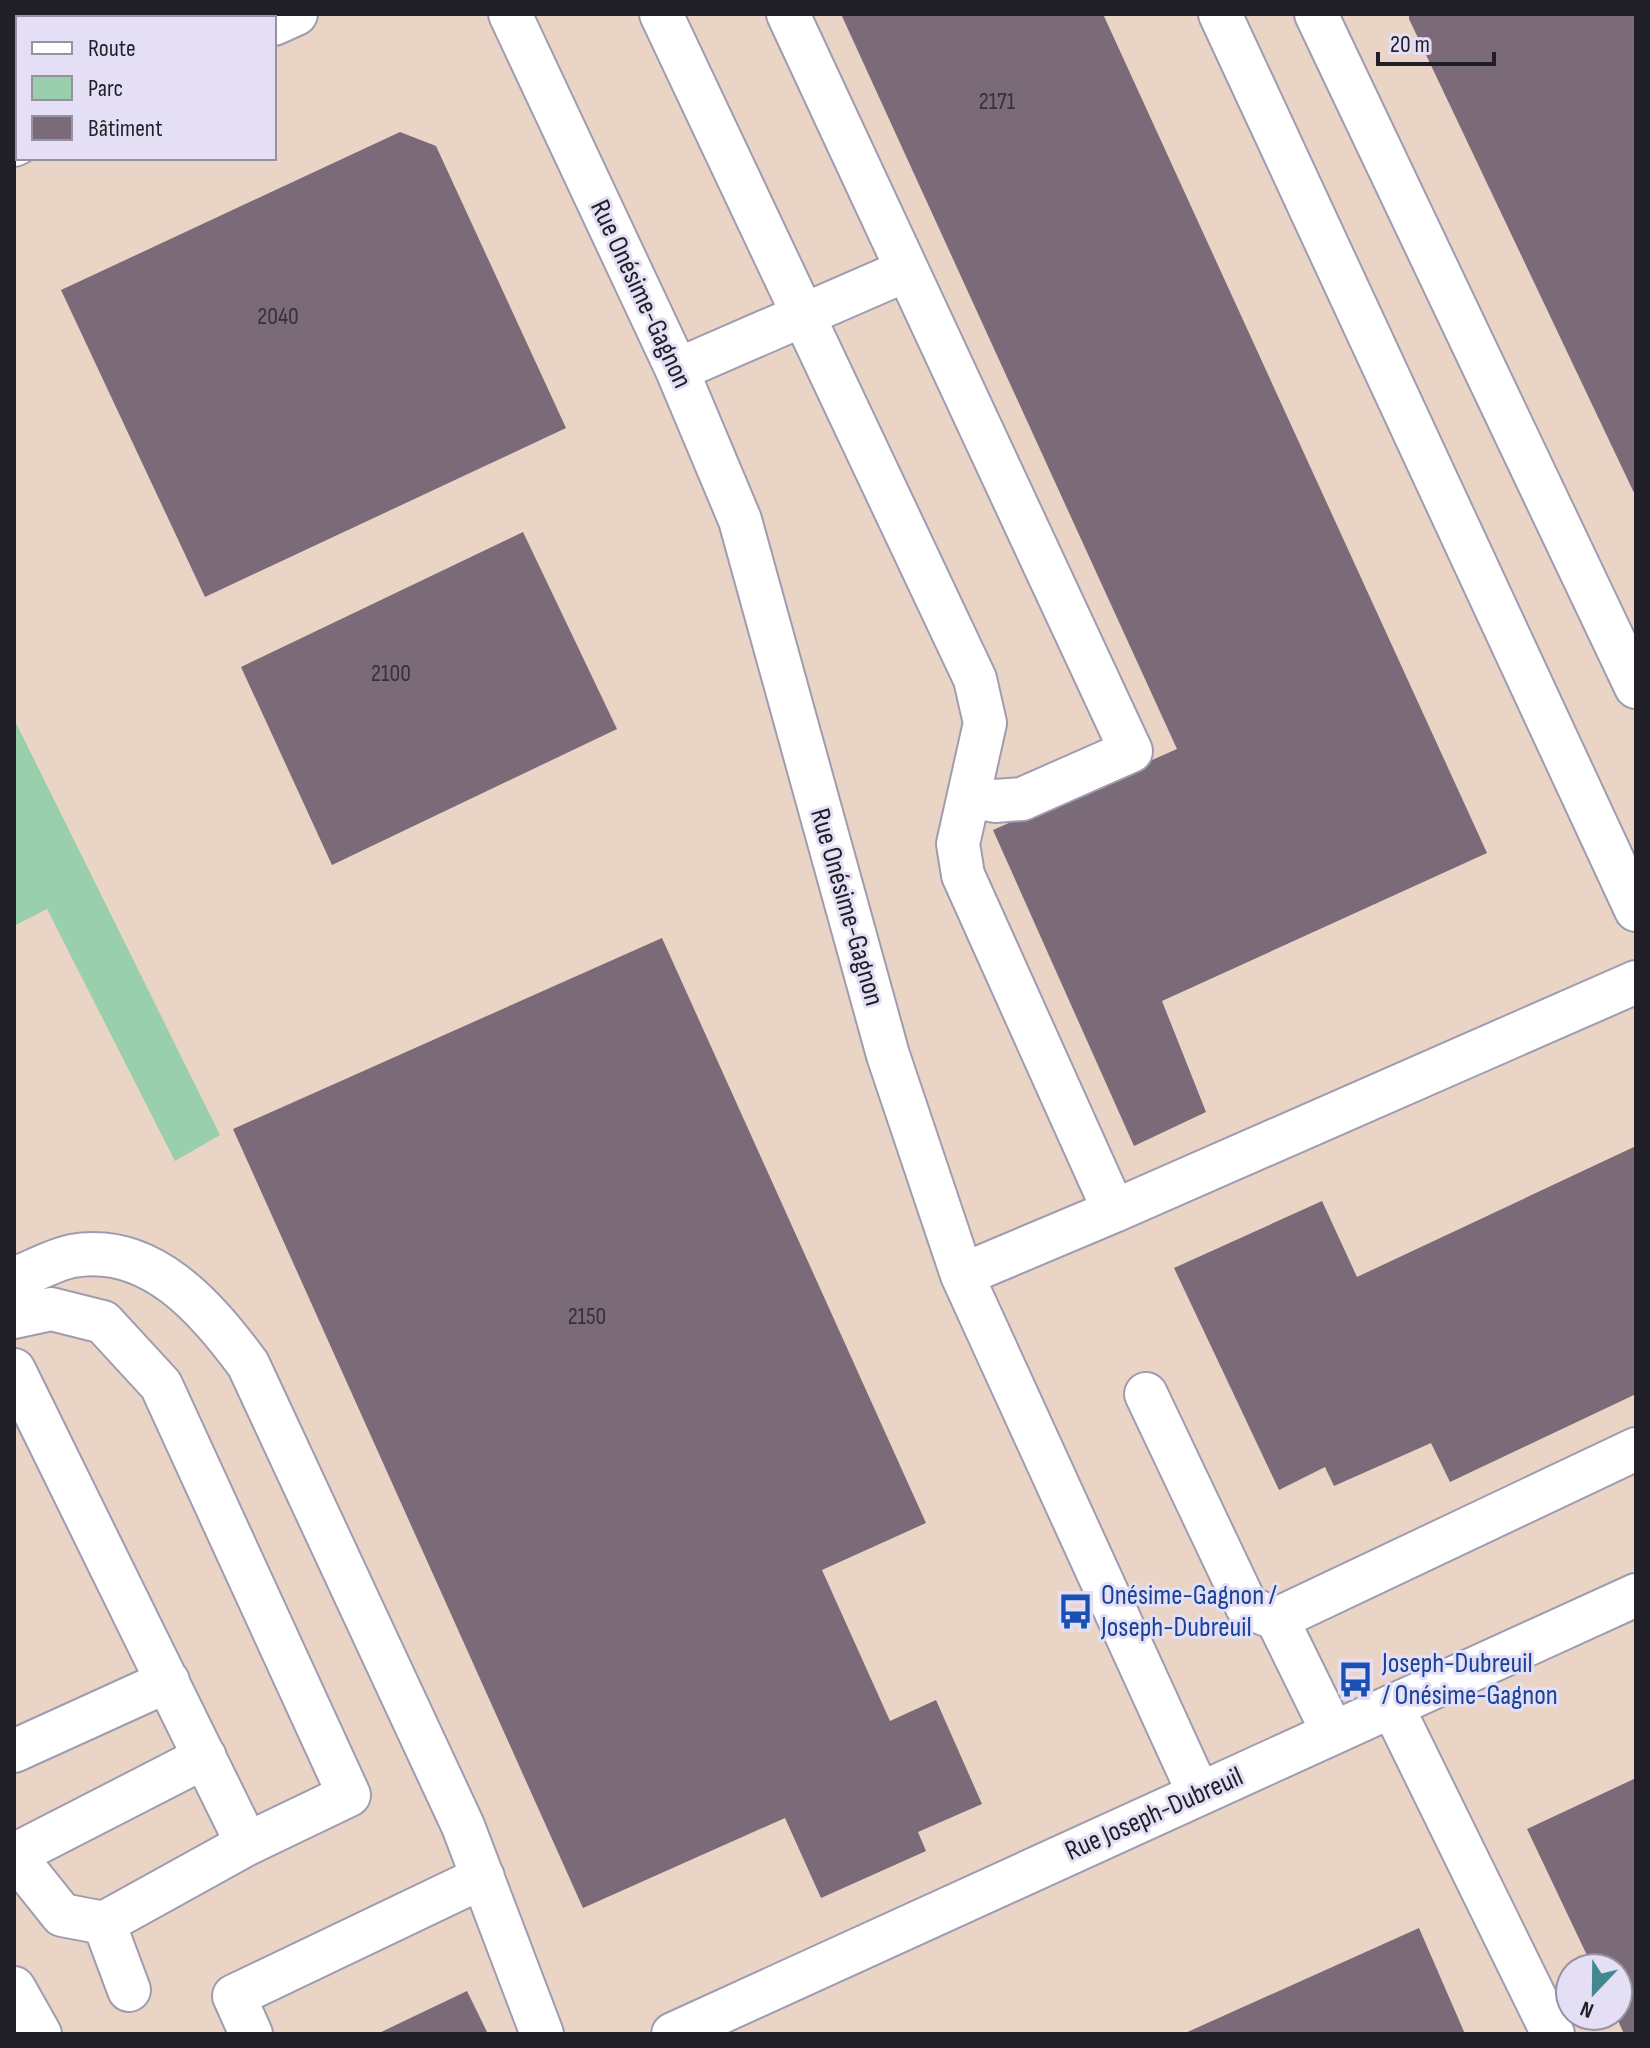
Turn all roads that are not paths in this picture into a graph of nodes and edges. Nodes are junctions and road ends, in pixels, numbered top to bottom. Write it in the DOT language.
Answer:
graph roads {
  1 [pos="296,14"];
  2 [pos="510,14"];
  3 [pos="661,14"];
  4 [pos="788,14"];
  5 [pos="1316,14"];
  6 [pos="1233,18"];
  7 [pos="276,23"];
  8 [pos="907,270"];
  9 [pos="804,317"];
  10 [pos="677,370"];
  11 [pos="1636,687"];
  12 [pos="969,796"];
  13 [pos="1636,910"];
  14 [pos="1636,982"];
  15 [pos="1114,1211"];
  16 [pos="30,1273"];
  17 [pos="962,1275"];
  18 [pos="32,1313"];
  19 [pos="14,1370"];
  20 [pos="1146,1394"];
  21 [pos="1636,1449"];
  22 [pos="1636,1595"];
  23 [pos="1277,1619"];
  24 [pos="168,1681"];
  25 [pos="1392,1706"];
  26 [pos="1333,1733"];
  27 [pos="14,1751"];
  28 [pos="205,1757"];
  29 [pos="1199,1794"];
  30 [pos="247,1844"];
  31 [pos="14,1855"];
  32 [pos="483,1877"];
  33 [pos="104,1923"];
  34 [pos="14,1988"];
  35 [pos="129,1990"];
  36 [pos="40,2034"];
  37 [pos="251,2034"];
  38 [pos="542,2034"];
  39 [pos="673,2034"];
  40 [pos="1553,2034"];
  1 -- 7 [label="street"];
  2 -- 10 [label="street, Rue Onésime-Gagnon"];
  3 -- 9 [label="street"];
  4 -- 8 [label="street"];
  5 -- 11 [label="street"];
  6 -- 13 [label="street"];
  8 -- 9 [label="street"];
  8 -- 12 [label="street"];
  9 -- 10 [label="street"];
  9 -- 12 [label="street"];
  10 -- 17 [label="street, Rue Onésime-Gagnon"];
  12 -- 15 [label="street"];
  14 -- 15 [label="street"];
  15 -- 17 [label="street"];
  16 -- 18 [label="street"];
  16 -- 32 [label="street"];
  17 -- 29 [label="street, Rue Onésime-Gagnon"];
  18 -- 30 [label="street"];
  19 -- 24 [label="street"];
  20 -- 23 [label="street"];
  21 -- 23 [label="street"];
  22 -- 25 [label="street, Rue Joseph-Dubreuil"];
  23 -- 26 [label="street"];
  24 -- 27 [label="street"];
  24 -- 28 [label="street"];
  25 -- 26 [label="street, Rue Joseph-Dubreuil"];
  25 -- 40 [label="street"];
  26 -- 29 [label="street, Rue Joseph-Dubreuil"];
  28 -- 30 [label="street"];
  28 -- 31 [label="street"];
  29 -- 39 [label="street, Rue Joseph-Dubreuil"];
  30 -- 33 [label="street"];
  31 -- 33 [label="street"];
  32 -- 37 [label="street"];
  32 -- 38 [label="street"];
  33 -- 35 [label="street"];
  34 -- 36 [label="street"];
}
